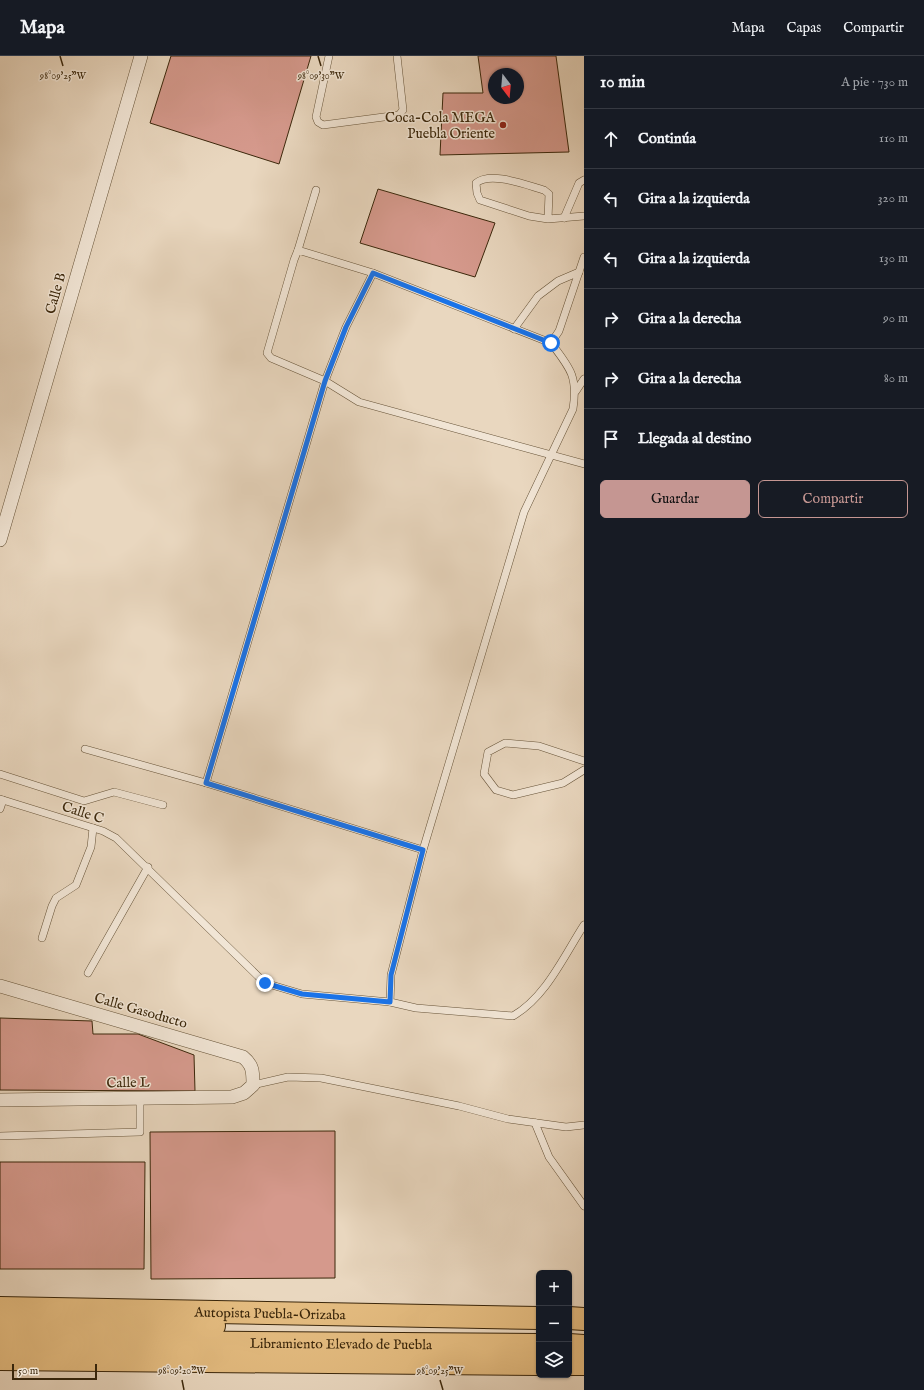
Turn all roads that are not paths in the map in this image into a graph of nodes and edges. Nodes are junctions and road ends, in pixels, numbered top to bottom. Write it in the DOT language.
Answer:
graph roads {
  1 [pos="141,56"];
  2 [pos="329,56"];
  3 [pos="397,56"];
  4 [pos="584,180"];
  5 [pos="316,190"];
  6 [pos="584,216"];
  7 [pos="564,218"];
  8 [pos="548,219"];
  9 [pos="298,250"];
  10 [pos="584,256"];
  11 [pos="579,272"];
  12 [pos="373,273"];
  13 [pos="514,329"];
  14 [pos="551,343"];
  15 [pos="584,379"];
  16 [pos="325,381"];
  17 [pos="576,391"];
  18 [pos="552,456"];
  19 [pos="584,464"];
  20 [pos="0,540"];
  21 [pos="85,749"];
  22 [pos="584,760"];
  23 [pos="584,770"];
  24 [pos="0,774"];
  25 [pos="206,783"];
  26 [pos="2,799"];
  27 [pos="162,805"];
  28 [pos="0,809"];
  29 [pos="93,828"];
  30 [pos="423,850"];
  31 [pos="148,867"];
  32 [pos="584,925"];
  33 [pos="42,938"];
  34 [pos="88,973"];
  35 [pos="0,986"];
  36 [pos="390,1002"];
  37 [pos="252,1084"];
  38 [pos="140,1098"];
  39 [pos="0,1100"];
  40 [pos="535,1123"];
  41 [pos="584,1125"];
  42 [pos="0,1136"];
  43 [pos="584,1206"];
  44 [pos="536,1304"];
  45 [pos="572,1305"];
  46 [pos="584,1305"];
  47 [pos="0,1308"];
  48 [pos="392,1314"];
  49 [pos="536,1318"];
  50 [pos="572,1318"];
  51 [pos="584,1319"];
  52 [pos="0,1324"];
  53 [pos="536,1327"];
  54 [pos="572,1328"];
  55 [pos="584,1328"];
  56 [pos="144,1334"];
  57 [pos="0,1341"];
  58 [pos="536,1345"];
  59 [pos="572,1345"];
  60 [pos="584,1346"];
  61 [pos="0,1359"];
  62 [pos="536,1364"];
  63 [pos="572,1364"];
  64 [pos="584,1364"];
  1 -- 20 [label="street, Calle B"];
  2 -- 3 [label="lane"];
  4 -- 7 [label="lane"];
  5 -- 9 [label="lane"];
  6 -- 7 [label="lane"];
  7 -- 8 [label="lane"];
  8 -- 8 [label="lane"];
  9 -- 12 [label="lane"];
  9 -- 16 [label="lane"];
  10 -- 11 [label="lane"];
  11 -- 13 [label="lane"];
  11 -- 14 [label="lane"];
  12 -- 13 [label="lane"];
  12 -- 16 [label="lane"];
  13 -- 14 [label="lane"];
  14 -- 17 [label="lane"];
  15 -- 17 [label="lane"];
  16 -- 18 [label="lane"];
  16 -- 25 [label="lane"];
  17 -- 18 [label="lane"];
  18 -- 19 [label="lane"];
  18 -- 30 [label="lane"];
  21 -- 25 [label="lane"];
  22 -- 23 [label="lane"];
  24 -- 27 [label="lane"];
  25 -- 30 [label="lane"];
  26 -- 28 [label="lane"];
  26 -- 29 [label="lane, Calle C"];
  29 -- 31 [label="lane, Calle C"];
  29 -- 33 [label="lane"];
  30 -- 36 [label="lane"];
  31 -- 34 [label="lane"];
  31 -- 36 [label="lane, Calle C"];
  32 -- 36 [label="lane, Calle C"];
  35 -- 37 [label="street, Calle Gasoducto"];
  37 -- 38 [label="street, Calle L"];
  37 -- 40 [label="lane"];
  38 -- 39 [label="street, Calle L"];
  38 -- 42 [label="lane"];
  40 -- 41 [label="lane"];
  40 -- 43 [label="lane"];
  44 -- 48 [label="highway"];
  45 -- 46 [label="highway"];
  47 -- 48 [label="highway, Autopista Puebla-Orizaba"];
  48 -- 49 [label="highway, Autopista Puebla-Orizaba"];
  50 -- 51 [label="highway"];
  52 -- 56 [label="highway"];
  53 -- 56 [label="highway, Libramiento Elevado de Puebla"];
  54 -- 55 [label="highway"];
  56 -- 57 [label="highway"];
  56 -- 58 [label="highway, Libramiento Elevado de Puebla"];
  59 -- 60 [label="highway"];
  61 -- 62 [label="highway"];
  63 -- 64 [label="highway"];
}
